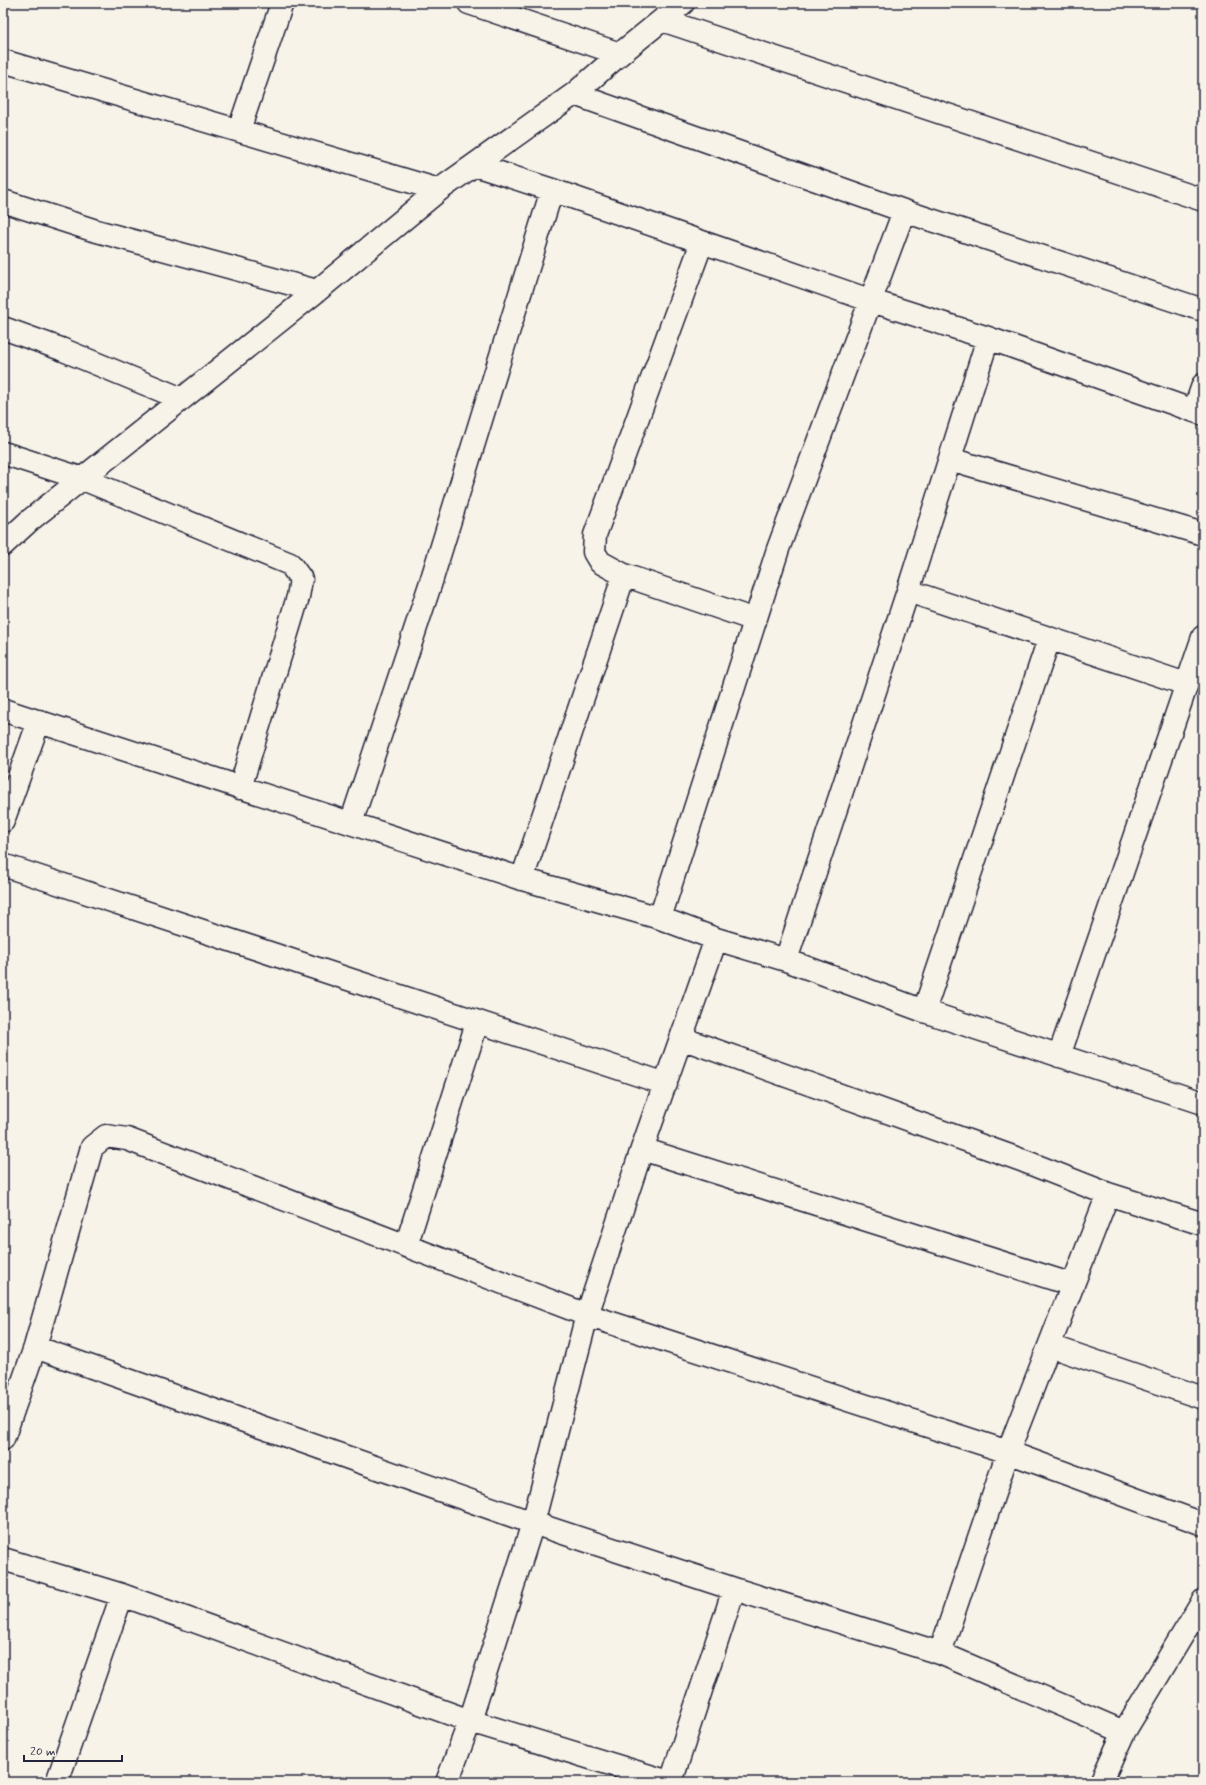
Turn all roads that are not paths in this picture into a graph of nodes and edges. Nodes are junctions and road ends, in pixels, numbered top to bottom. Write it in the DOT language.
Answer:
graph roads {
  1 [pos="282,3"];
  2 [pos="470,3"];
  3 [pos="683,3"];
  4 [pos="662,20"];
  5 [pos="620,54"];
  6 [pos="3,61"];
  7 [pos="574,94"];
  8 [pos="239,130"];
  9 [pos="475,165"];
  10 [pos="439,190"];
  11 [pos="552,190"];
  12 [pos="1203,200"];
  13 [pos="3,201"];
  14 [pos="904,211"];
  15 [pos="702,242"];
  16 [pos="317,291"];
  17 [pos="872,301"];
  18 [pos="1203,310"];
  19 [pos="3,328"];
  20 [pos="988,338"];
  21 [pos="1203,385"];
  22 [pos="182,399"];
  23 [pos="1198,412"];
  24 [pos="3,452"];
  25 [pos="950,459"];
  26 [pos="83,479"];
  27 [pos="1203,534"];
  28 [pos="3,545"];
  29 [pos="624,575"];
  30 [pos="908,591"];
  31 [pos="755,620"];
  32 [pos="1203,637"];
  33 [pos="1049,639"];
  34 [pos="1186,684"];
  35 [pos="3,710"];
  36 [pos="39,721"];
  37 [pos="240,788"];
  38 [pos="3,821"];
  39 [pos="351,823"];
  40 [pos="3,865"];
  41 [pos="522,879"];
  42 [pos="660,918"];
  43 [pos="716,939"];
  44 [pos="786,960"];
  45 [pos="924,1011"];
  46 [pos="477,1023"];
  47 [pos="681,1038"];
  48 [pos="1059,1056"];
  49 [pos="666,1084"];
  50 [pos="1203,1103"];
  51 [pos="642,1149"];
  52 [pos="1108,1194"];
  53 [pos="1203,1224"];
  54 [pos="406,1246"];
  55 [pos="1073,1285"];
  56 [pos="587,1315"];
  57 [pos="1050,1346"];
  58 [pos="34,1347"];
  59 [pos="1203,1398"];
  60 [pos="3,1438"];
  61 [pos="1008,1452"];
  62 [pos="533,1523"];
  63 [pos="1203,1524"];
  64 [pos="3,1559"];
  65 [pos="734,1588"];
  66 [pos="122,1595"];
  67 [pos="1203,1601"];
  68 [pos="940,1653"];
  69 [pos="470,1721"];
  70 [pos="1124,1732"];
  71 [pos="57,1782"];
  72 [pos="447,1782"];
  73 [pos="670,1782"];
  74 [pos="1101,1782"];
  1 -- 8 [label="street"];
  2 -- 5 [label="street"];
  3 -- 4 [label="street"];
  4 -- 5 [label="street"];
  4 -- 12 [label="street"];
  5 -- 7 [label="street"];
  6 -- 8 [label="street"];
  7 -- 9 [label="street"];
  7 -- 14 [label="street"];
  8 -- 10 [label="street"];
  9 -- 10 [label="street"];
  9 -- 11 [label="street"];
  10 -- 16 [label="street"];
  11 -- 15 [label="street"];
  11 -- 39 [label="street"];
  13 -- 16 [label="street"];
  14 -- 17 [label="street"];
  14 -- 18 [label="street"];
  15 -- 17 [label="street"];
  15 -- 29 [label="street"];
  16 -- 22 [label="street"];
  17 -- 20 [label="street"];
  17 -- 31 [label="street"];
  19 -- 22 [label="street"];
  20 -- 23 [label="street"];
  20 -- 25 [label="street"];
  21 -- 23 [label="street"];
  22 -- 26 [label="street"];
  24 -- 26 [label="street"];
  25 -- 27 [label="street"];
  25 -- 30 [label="street"];
  26 -- 28 [label="street"];
  26 -- 37 [label="street"];
  29 -- 31 [label="street"];
  29 -- 41 [label="street"];
  30 -- 33 [label="street"];
  30 -- 44 [label="street"];
  31 -- 42 [label="street"];
  32 -- 34 [label="street"];
  33 -- 34 [label="street"];
  33 -- 45 [label="street"];
  34 -- 48 [label="street"];
  35 -- 36 [label="street"];
  36 -- 37 [label="street"];
  36 -- 38 [label="street"];
  37 -- 39 [label="street"];
  39 -- 41 [label="street"];
  40 -- 46 [label="street"];
  41 -- 42 [label="street"];
  42 -- 43 [label="street"];
  43 -- 44 [label="street"];
  43 -- 47 [label="street"];
  44 -- 45 [label="street"];
  45 -- 48 [label="street"];
  46 -- 49 [label="street"];
  46 -- 54 [label="street"];
  47 -- 49 [label="street"];
  47 -- 52 [label="street"];
  48 -- 50 [label="street"];
  49 -- 51 [label="street"];
  51 -- 55 [label="street"];
  51 -- 56 [label="street"];
  52 -- 53 [label="street"];
  52 -- 55 [label="street"];
  54 -- 56 [label="street"];
  54 -- 58 [label="street"];
  55 -- 57 [label="street"];
  56 -- 61 [label="street"];
  56 -- 62 [label="street"];
  57 -- 59 [label="street"];
  57 -- 61 [label="street"];
  58 -- 60 [label="street"];
  58 -- 62 [label="street"];
  61 -- 63 [label="street"];
  61 -- 68 [label="street"];
  62 -- 65 [label="street"];
  62 -- 69 [label="street"];
  64 -- 66 [label="street"];
  65 -- 68 [label="street"];
  65 -- 73 [label="street"];
  66 -- 69 [label="street"];
  66 -- 71 [label="street"];
  67 -- 70 [label="street"];
  68 -- 70 [label="street"];
  69 -- 72 [label="street"];
  69 -- 73 [label="street"];
  70 -- 74 [label="street"];
}
